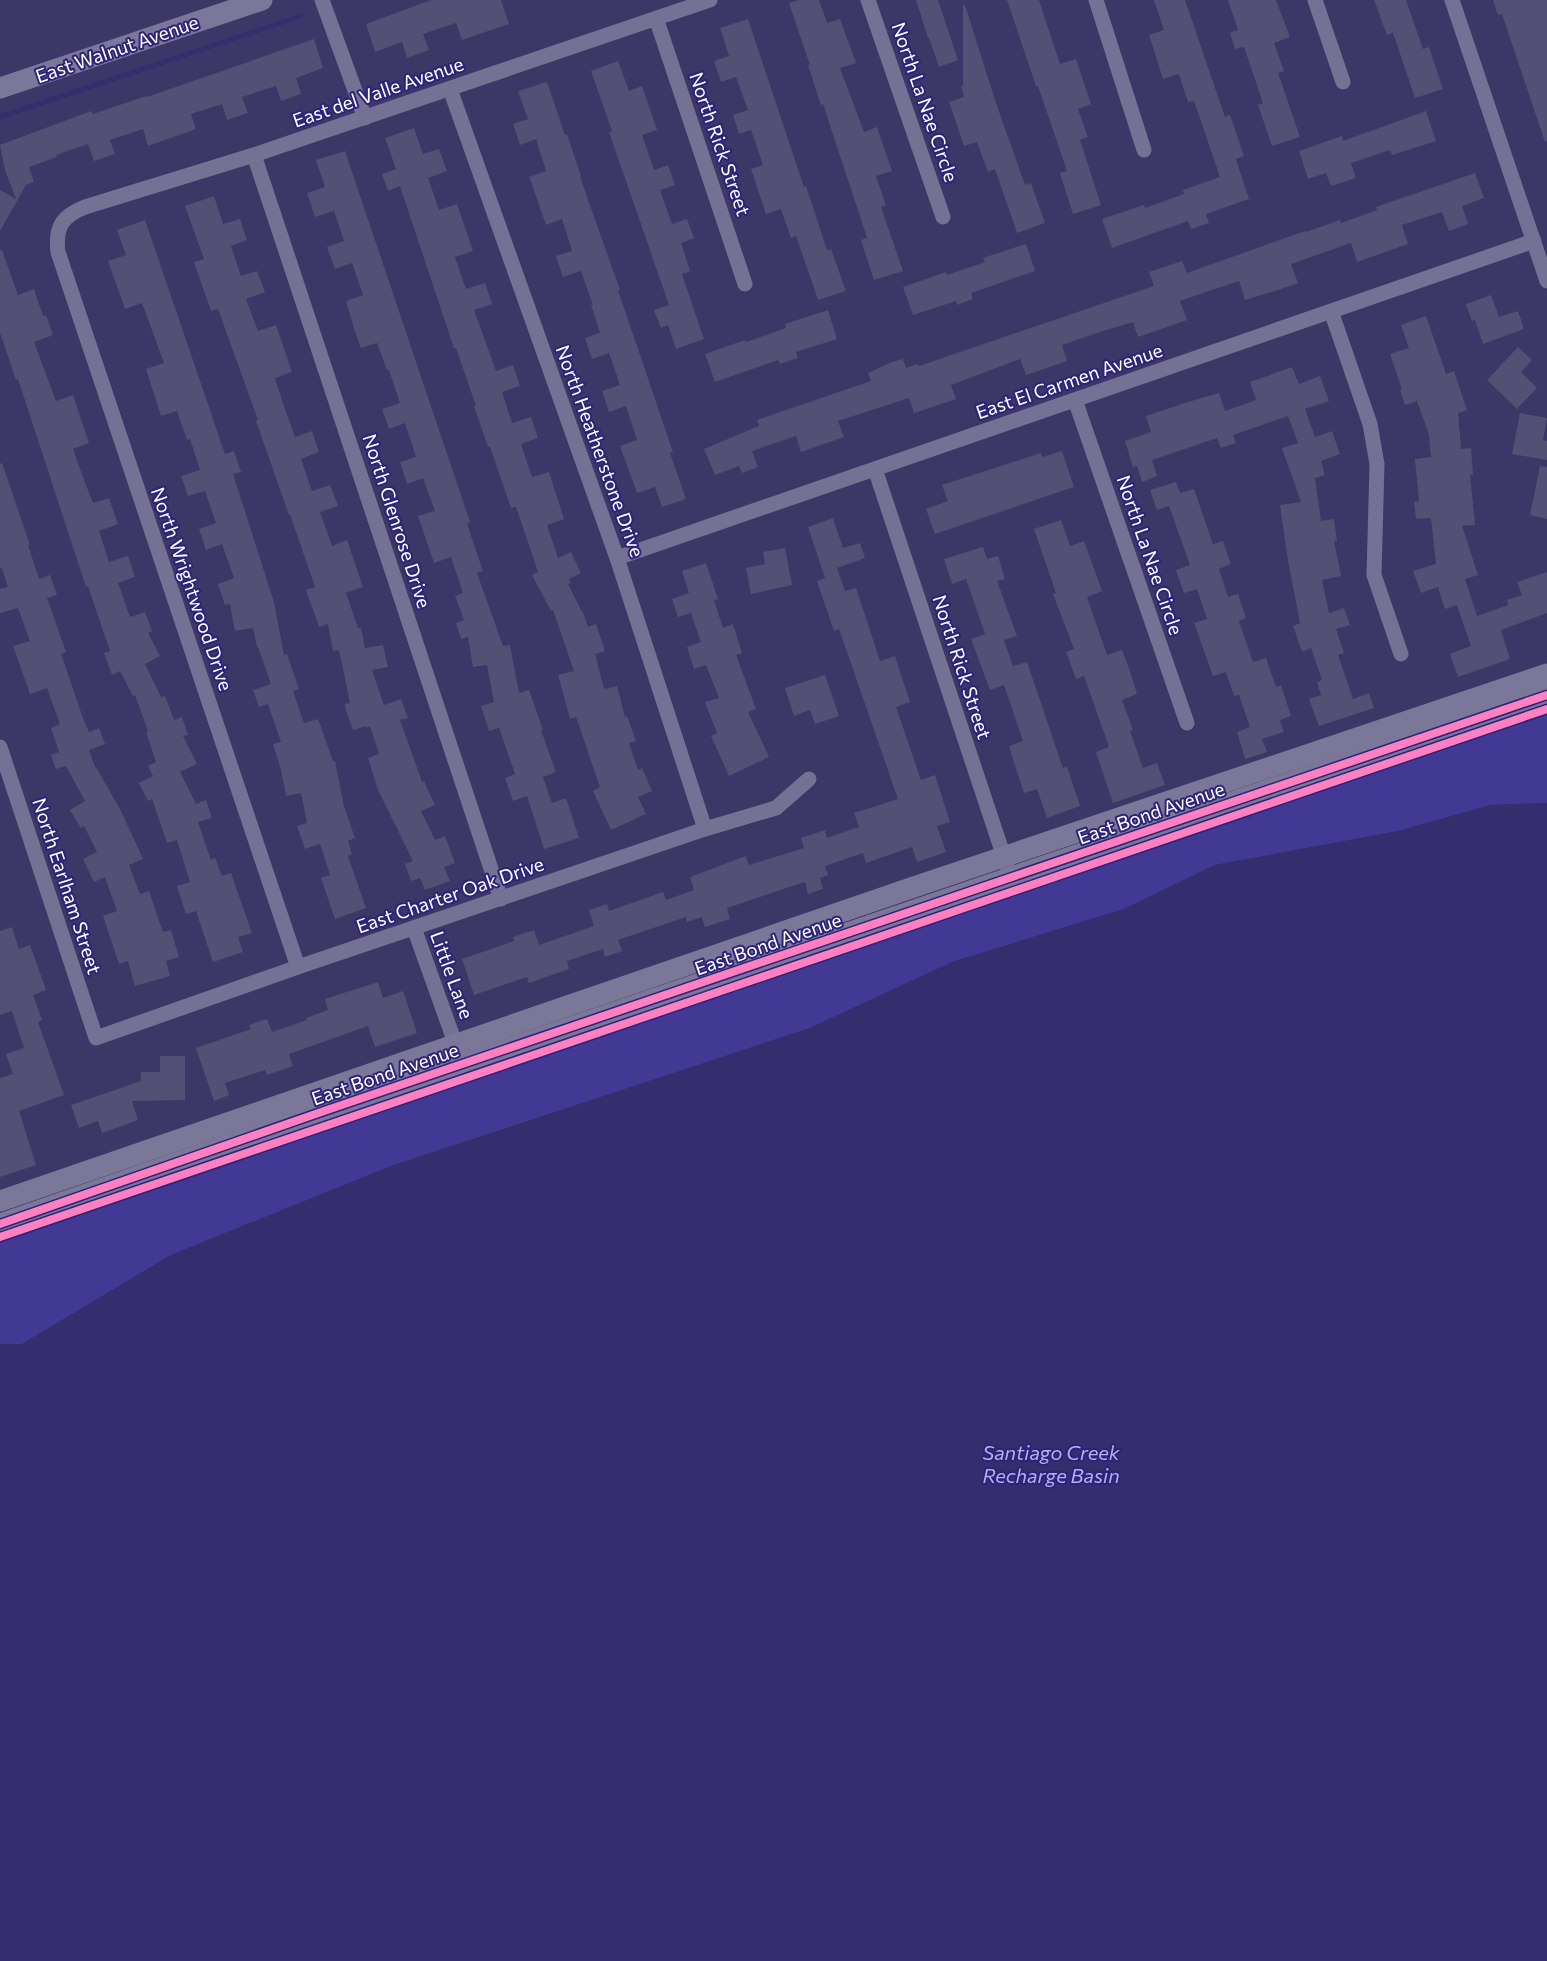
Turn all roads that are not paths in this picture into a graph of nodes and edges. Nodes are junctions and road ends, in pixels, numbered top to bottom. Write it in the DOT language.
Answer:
graph roads {
  1 [pos="262,0"];
  2 [pos="322,0"];
  3 [pos="710,0"];
  4 [pos="868,0"];
  5 [pos="1096,0"];
  6 [pos="1315,0"];
  7 [pos="1452,0"];
  8 [pos="656,18"];
  9 [pos="1343,82"];
  10 [pos="0,88"];
  11 [pos="450,89"];
  12 [pos="365,118"];
  13 [pos="1144,150"];
  14 [pos="254,155"];
  15 [pos="944,217"];
  16 [pos="61,223"];
  17 [pos="1534,241"];
  18 [pos="1547,281"];
  19 [pos="746,284"];
  20 [pos="1331,311"];
  21 [pos="1075,400"];
  22 [pos="875,469"];
  23 [pos="617,558"];
  24 [pos="1401,654"];
  25 [pos="1547,674"];
  26 [pos="1547,695"];
  27 [pos="1187,723"];
  28 [pos="1,753"];
  29 [pos="809,779"];
  30 [pos="705,829"];
  31 [pos="1004,858"];
  32 [pos="1011,878"];
  33 [pos="501,898"];
  34 [pos="414,928"];
  35 [pos="298,967"];
  36 [pos="96,1038"];
  37 [pos="459,1055"];
  38 [pos="0,1201"];
  39 [pos="0,1224"];
  1 -- 10 [label="street, East Walnut Avenue"];
  2 -- 12 [label="street"];
  3 -- 8 [label="street, East del Valle Avenue"];
  4 -- 15 [label="street, North La Nae Circle"];
  5 -- 13 [label="street"];
  6 -- 9 [label="street"];
  7 -- 17 [label="street"];
  8 -- 11 [label="street, East del Valle Avenue"];
  8 -- 19 [label="street, North Rick Street"];
  11 -- 12 [label="street, East del Valle Avenue"];
  11 -- 23 [label="street, North Heatherstone Drive"];
  12 -- 14 [label="street, East del Valle Avenue"];
  14 -- 16 [label="street, East del Valle Avenue"];
  14 -- 33 [label="street, North Glenrose Drive"];
  16 -- 35 [label="street, North Wrightwood Drive"];
  17 -- 18 [label="street"];
  17 -- 20 [label="street, East El Carmen Avenue"];
  20 -- 21 [label="street, East El Carmen Avenue"];
  20 -- 24 [label="street"];
  21 -- 22 [label="street, East El Carmen Avenue"];
  21 -- 27 [label="street, North La Nae Circle"];
  22 -- 23 [label="street, East El Carmen Avenue"];
  22 -- 31 [label="street, North Rick Street"];
  23 -- 30 [label="street, North Heatherstone Drive"];
  25 -- 31 [label="street, East Bond Avenue"];
  26 -- 32 [label="street, East Bond Avenue"];
  28 -- 36 [label="street, North Earlham Street"];
  29 -- 30 [label="street, East Charter Oak Drive"];
  30 -- 33 [label="street, East Charter Oak Drive"];
  31 -- 32 [label="street, North Rick Street"];
  31 -- 37 [label="street, East Bond Avenue"];
  32 -- 37 [label="street, East Bond Avenue"];
  33 -- 34 [label="street, East Charter Oak Drive"];
  34 -- 35 [label="street, East Charter Oak Drive"];
  34 -- 37 [label="street, Little Lane"];
  35 -- 36 [label="street, East Charter Oak Drive"];
  37 -- 38 [label="street, East Bond Avenue"];
  37 -- 39 [label="street, East Bond Avenue"];
}
